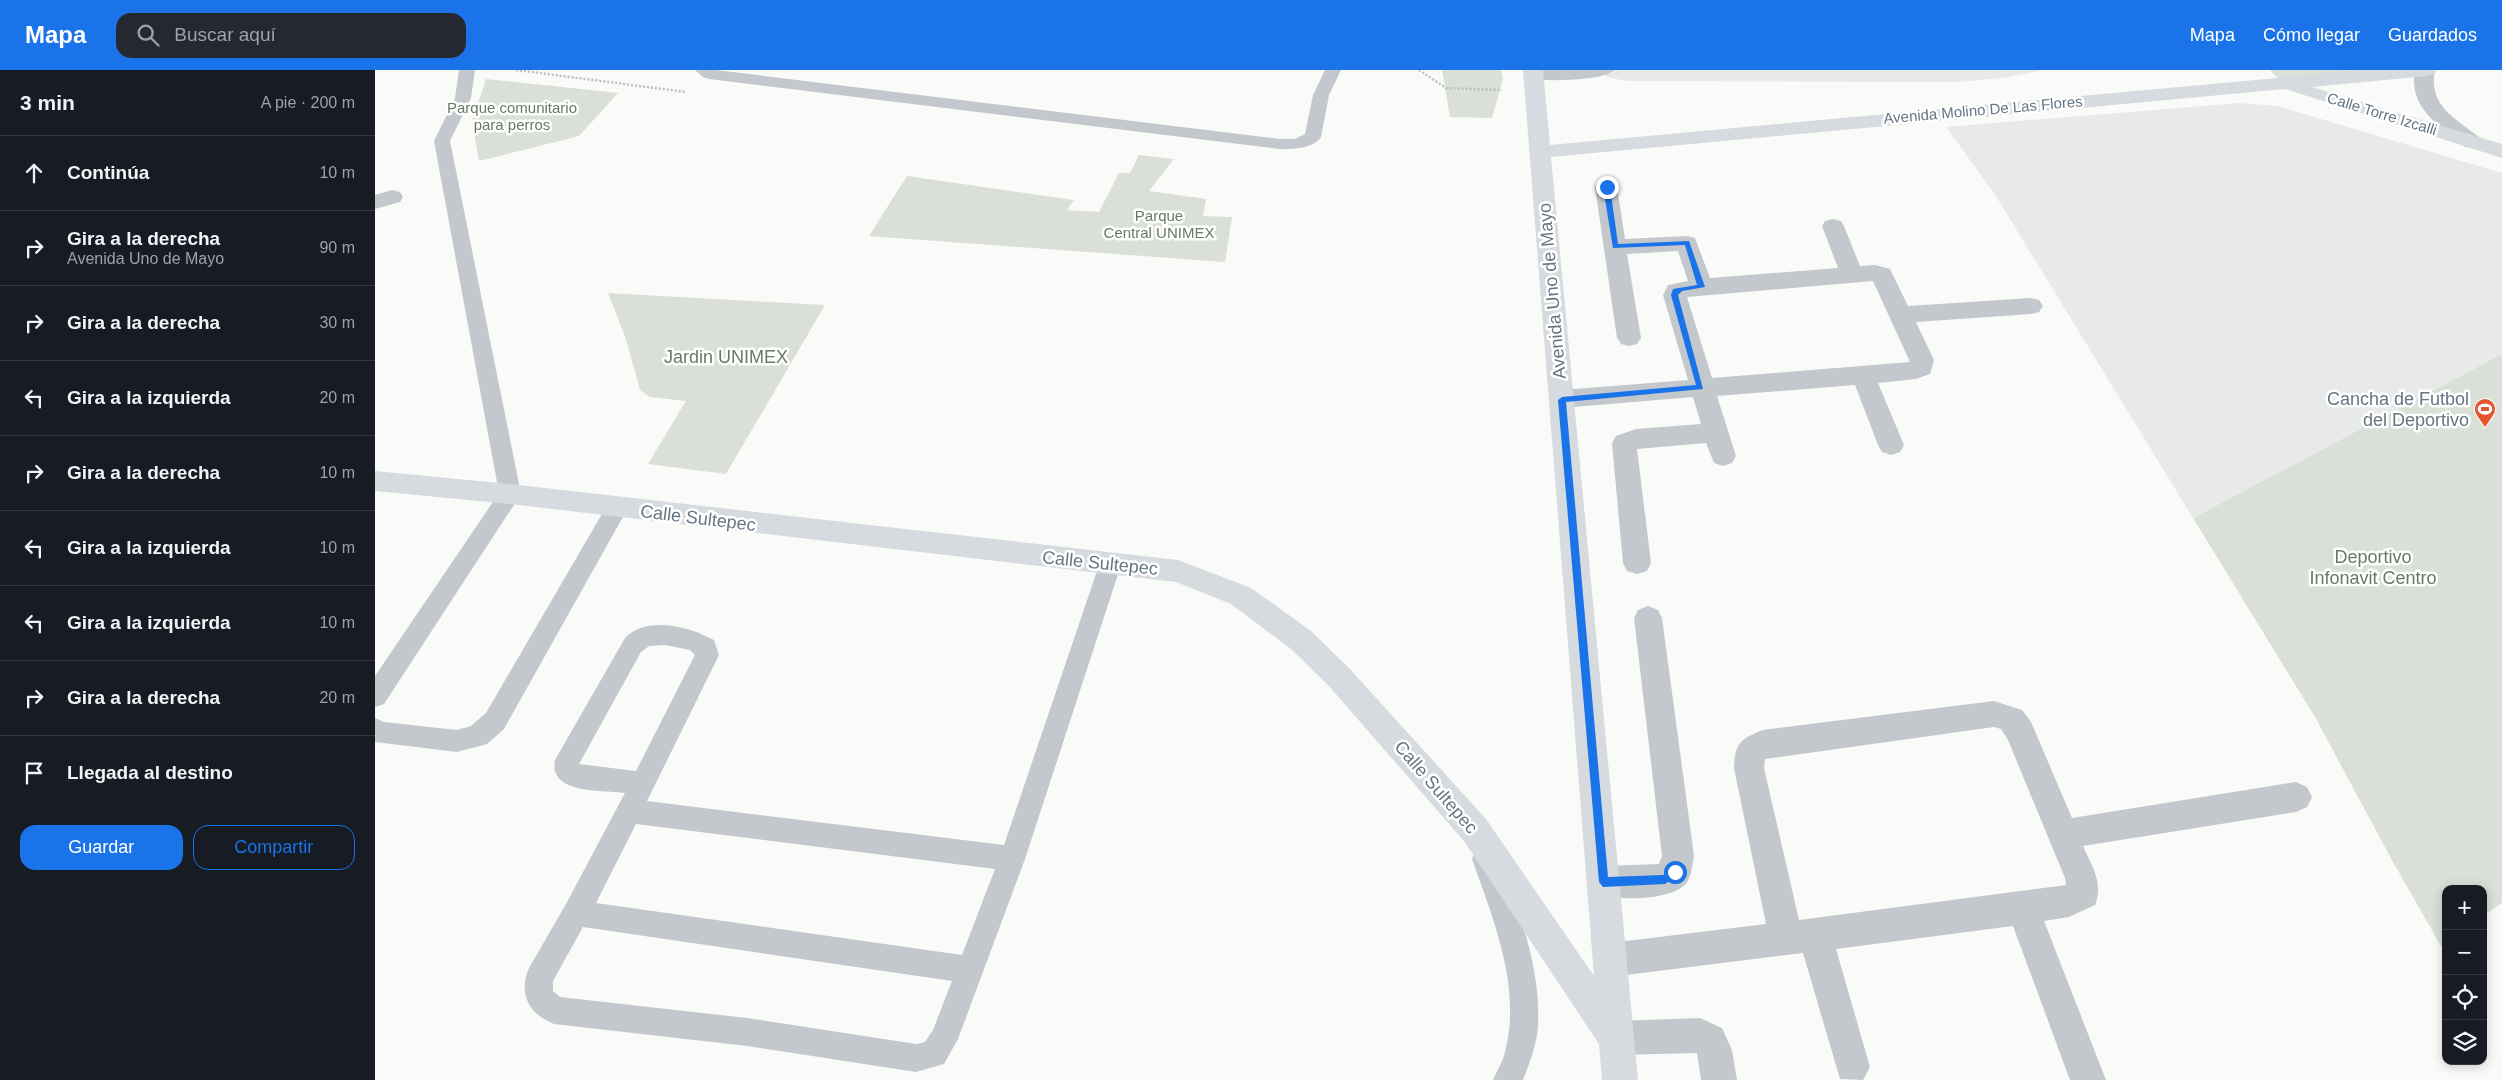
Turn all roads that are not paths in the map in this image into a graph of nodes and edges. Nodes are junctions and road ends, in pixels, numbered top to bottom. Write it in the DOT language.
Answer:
graph roads {
  1 [pos="467,70"];
  2 [pos="703,70"];
  3 [pos="1333,70"];
  4 [pos="1606,70"];
  5 [pos="2426,70"];
  6 [pos="2272,76"];
  7 [pos="1534,78"];
  8 [pos="2472,142"];
  9 [pos="2502,151"];
  10 [pos="1540,152"];
  11 [pos="1607,187"];
  12 [pos="1833,226"];
  13 [pos="1615,247"];
  14 [pos="1852,275"];
  15 [pos="1701,287"];
  16 [pos="2031,306"];
  17 [pos="1902,315"];
  18 [pos="1629,338"];
  19 [pos="1863,375"];
  20 [pos="1701,387"];
  21 [pos="1562,400"];
  22 [pos="1891,446"];
  23 [pos="375,482"];
  24 [pos="510,494"];
  25 [pos="617,508"];
  26 [pos="1637,563"];
  27 [pos="1109,565"];
  28 [pos="1648,618"];
  29 [pos="375,696"];
  30 [pos="375,729"];
  31 [pos="643,784"];
  32 [pos="2296,797"];
  33 [pos="629,812"];
  34 [pos="1475,830"];
  35 [pos="2064,834"];
  36 [pos="1012,859"];
  37 [pos="1603,882"];
  38 [pos="2023,909"];
  39 [pos="576,913"];
  40 [pos="1801,936"];
  41 [pos="1610,960"];
  42 [pos="970,970"];
  43 [pos="1616,1038"];
  44 [pos="1852,1067"];
  45 [pos="1508,1080"];
  46 [pos="1620,1080"];
  47 [pos="1719,1080"];
  48 [pos="2088,1080"];
  1 -- 24 [label="lane"];
  2 -- 3 [label="lane"];
  4 -- 7 [label="lane"];
  5 -- 6 [label="main road, Avenida Molino De Las Flores"];
  5 -- 8 [label="street"];
  6 -- 8 [label="main road, Calle Torre Izcalli"];
  6 -- 10 [label="main road, Avenida Molino De Las Flores"];
  7 -- 10 [label="main road, Avenida Uno de Mayo"];
  8 -- 9 [label="main road, Calle Torre Izcalli"];
  10 -- 21 [label="main road, Avenida Uno de Mayo"];
  11 -- 13 [label="street"];
  12 -- 14 [label="street"];
  13 -- 15 [label="street"];
  13 -- 18 [label="street"];
  14 -- 15 [label="street"];
  14 -- 17 [label="street"];
  15 -- 20 [label="street"];
  16 -- 17 [label="street"];
  17 -- 19 [label="street"];
  19 -- 20 [label="street"];
  19 -- 22 [label="street"];
  20 -- 21 [label="street"];
  20 -- 26 [label="street"];
  21 -- 37 [label="main road, Avenida Uno de Mayo"];
  23 -- 24 [label="main road, Calle Sultepec"];
  24 -- 25 [label="main road, Calle Sultepec"];
  24 -- 29 [label="lane"];
  25 -- 27 [label="main road, Calle Sultepec"];
  25 -- 30 [label="lane"];
  27 -- 34 [label="main road, Calle Sultepec"];
  27 -- 36 [label="lane"];
  28 -- 37 [label="street"];
  31 -- 31 [label="lane"];
  31 -- 33 [label="lane"];
  32 -- 35 [label="street"];
  33 -- 36 [label="lane"];
  33 -- 39 [label="lane"];
  34 -- 43 [label="main road, Calle Sultepec"];
  34 -- 45 [label="lane"];
  35 -- 38 [label="street"];
  35 -- 40 [label="street"];
  36 -- 42 [label="lane"];
  37 -- 41 [label="main road, Avenida Uno de Mayo"];
  38 -- 40 [label="street"];
  38 -- 48 [label="street"];
  39 -- 42 [label="lane"];
  39 -- 42 [label="lane"];
  40 -- 41 [label="street"];
  40 -- 44 [label="street"];
  41 -- 43 [label="main road, Avenida Uno de Mayo"];
  43 -- 46 [label="main road, Avenida Uno de Mayo"];
  43 -- 47 [label="street"];
}
